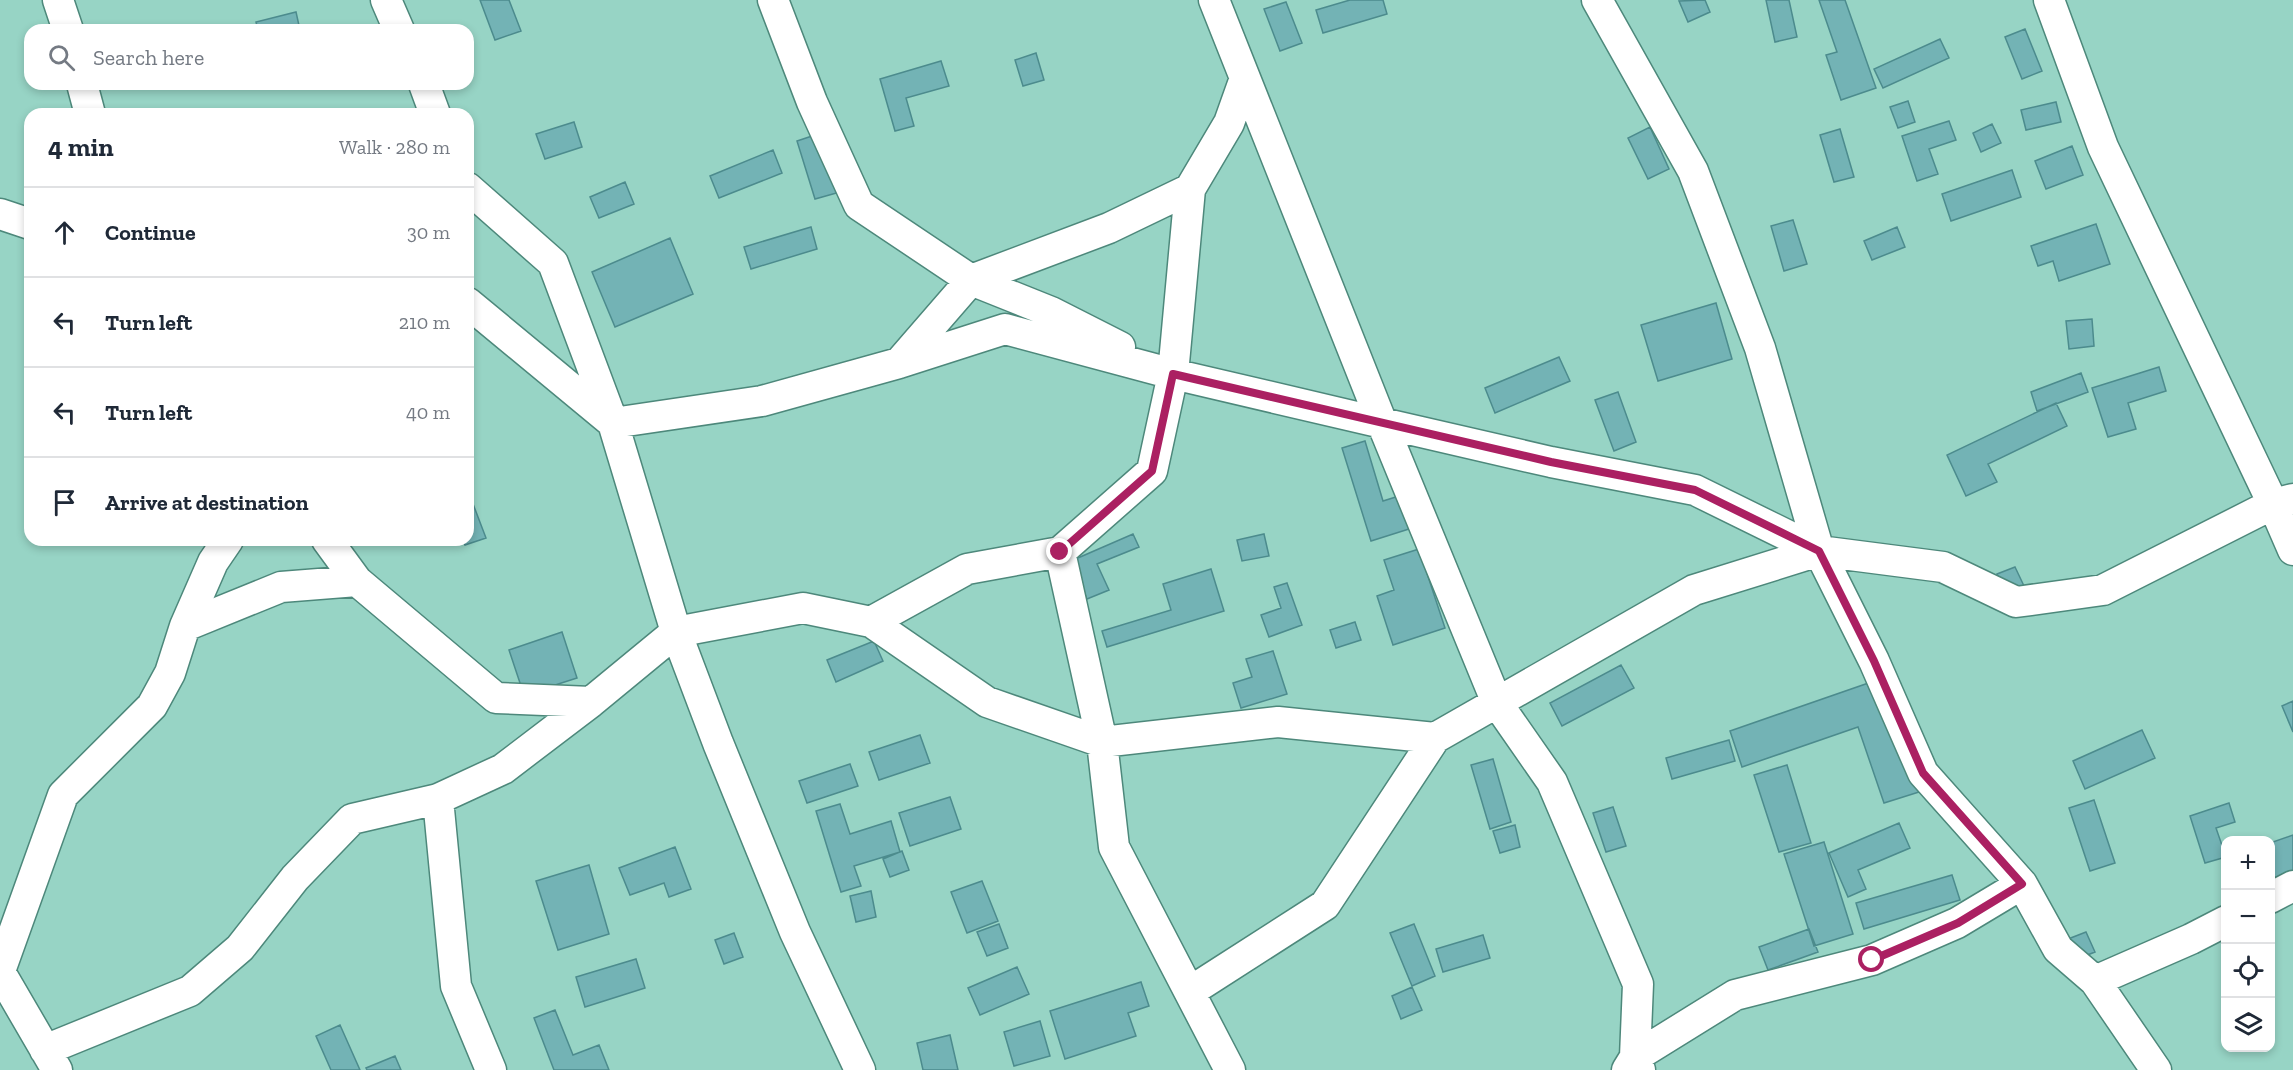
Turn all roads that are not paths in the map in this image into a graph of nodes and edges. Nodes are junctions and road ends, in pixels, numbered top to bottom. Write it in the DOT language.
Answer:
graph roads {
  1 [pos="58,0"];
  2 [pos="386,0"];
  3 [pos="773,0"];
  4 [pos="1214,0"];
  5 [pos="1598,0"];
  6 [pos="2049,0"];
  7 [pos="66,24"];
  8 [pos="396,24"];
  9 [pos="1245,78"];
  10 [pos="84,90"];
  11 [pos="426,90"];
  12 [pos="88,108"];
  13 [pos="433,108"];
  14 [pos="1190,189"];
  15 [pos="474,193"];
  16 [pos="0,214"];
  17 [pos="24,222"];
  18 [pos="971,280"];
  19 [pos="474,308"];
  20 [pos="899,363"];
  21 [pos="1173,374"];
  22 [pos="613,423"];
  23 [pos="1382,423"];
  24 [pos="2283,501"];
  25 [pos="224,546"];
  26 [pos="331,546"];
  27 [pos="2293,550"];
  28 [pos="1819,551"];
  29 [pos="1060,552"];
  30 [pos="357,581"];
  31 [pos="871,621"];
  32 [pos="185,626"];
  33 [pos="676,632"];
  34 [pos="591,702"];
  35 [pos="1497,703"];
  36 [pos="1435,738"];
  37 [pos="1102,742"];
  38 [pos="438,799"];
  39 [pos="2022,884"];
  40 [pos="2293,886"];
  41 [pos="2275,896"];
  42 [pos="2221,924"];
  43 [pos="0,972"];
  44 [pos="2095,981"];
  45 [pos="1191,991"];
  46 [pos="51,1060"];
  47 [pos="1634,1066"];
  48 [pos="857,1069"];
  49 [pos="491,1070"];
  50 [pos="1230,1070"];
  51 [pos="2156,1070"];
  1 -- 7 [label="street"];
  2 -- 8 [label="street"];
  3 -- 18 [label="street"];
  4 -- 9 [label="street"];
  5 -- 28 [label="street"];
  6 -- 24 [label="street"];
  9 -- 14 [label="street"];
  9 -- 23 [label="street"];
  10 -- 12 [label="street"];
  11 -- 13 [label="street"];
  14 -- 18 [label="street"];
  14 -- 21 [label="street"];
  15 -- 22 [label="street"];
  16 -- 17 [label="street"];
  18 -- 20 [label="street"];
  18 -- 21 [label="street"];
  19 -- 22 [label="street"];
  20 -- 21 [label="street"];
  20 -- 22 [label="street"];
  21 -- 23 [label="street"];
  21 -- 29 [label="street"];
  22 -- 33 [label="street"];
  23 -- 28 [label="street"];
  23 -- 35 [label="street"];
  24 -- 27 [label="street"];
  24 -- 28 [label="street"];
  25 -- 32 [label="street"];
  26 -- 30 [label="street"];
  28 -- 35 [label="street"];
  28 -- 39 [label="street"];
  29 -- 31 [label="street"];
  29 -- 37 [label="street"];
  30 -- 32 [label="street"];
  30 -- 34 [label="street"];
  31 -- 33 [label="street"];
  31 -- 37 [label="street"];
  32 -- 43 [label="street"];
  33 -- 34 [label="street"];
  33 -- 48 [label="street"];
  34 -- 38 [label="street"];
  35 -- 36 [label="street"];
  35 -- 47 [label="street"];
  36 -- 37 [label="street"];
  36 -- 45 [label="street"];
  37 -- 45 [label="street"];
  38 -- 46 [label="street"];
  38 -- 49 [label="street"];
  39 -- 44 [label="street"];
  39 -- 47 [label="street"];
  40 -- 41 [label="street"];
  42 -- 44 [label="street"];
  43 -- 46 [label="street"];
  44 -- 51 [label="street"];
  45 -- 50 [label="street"];
}
